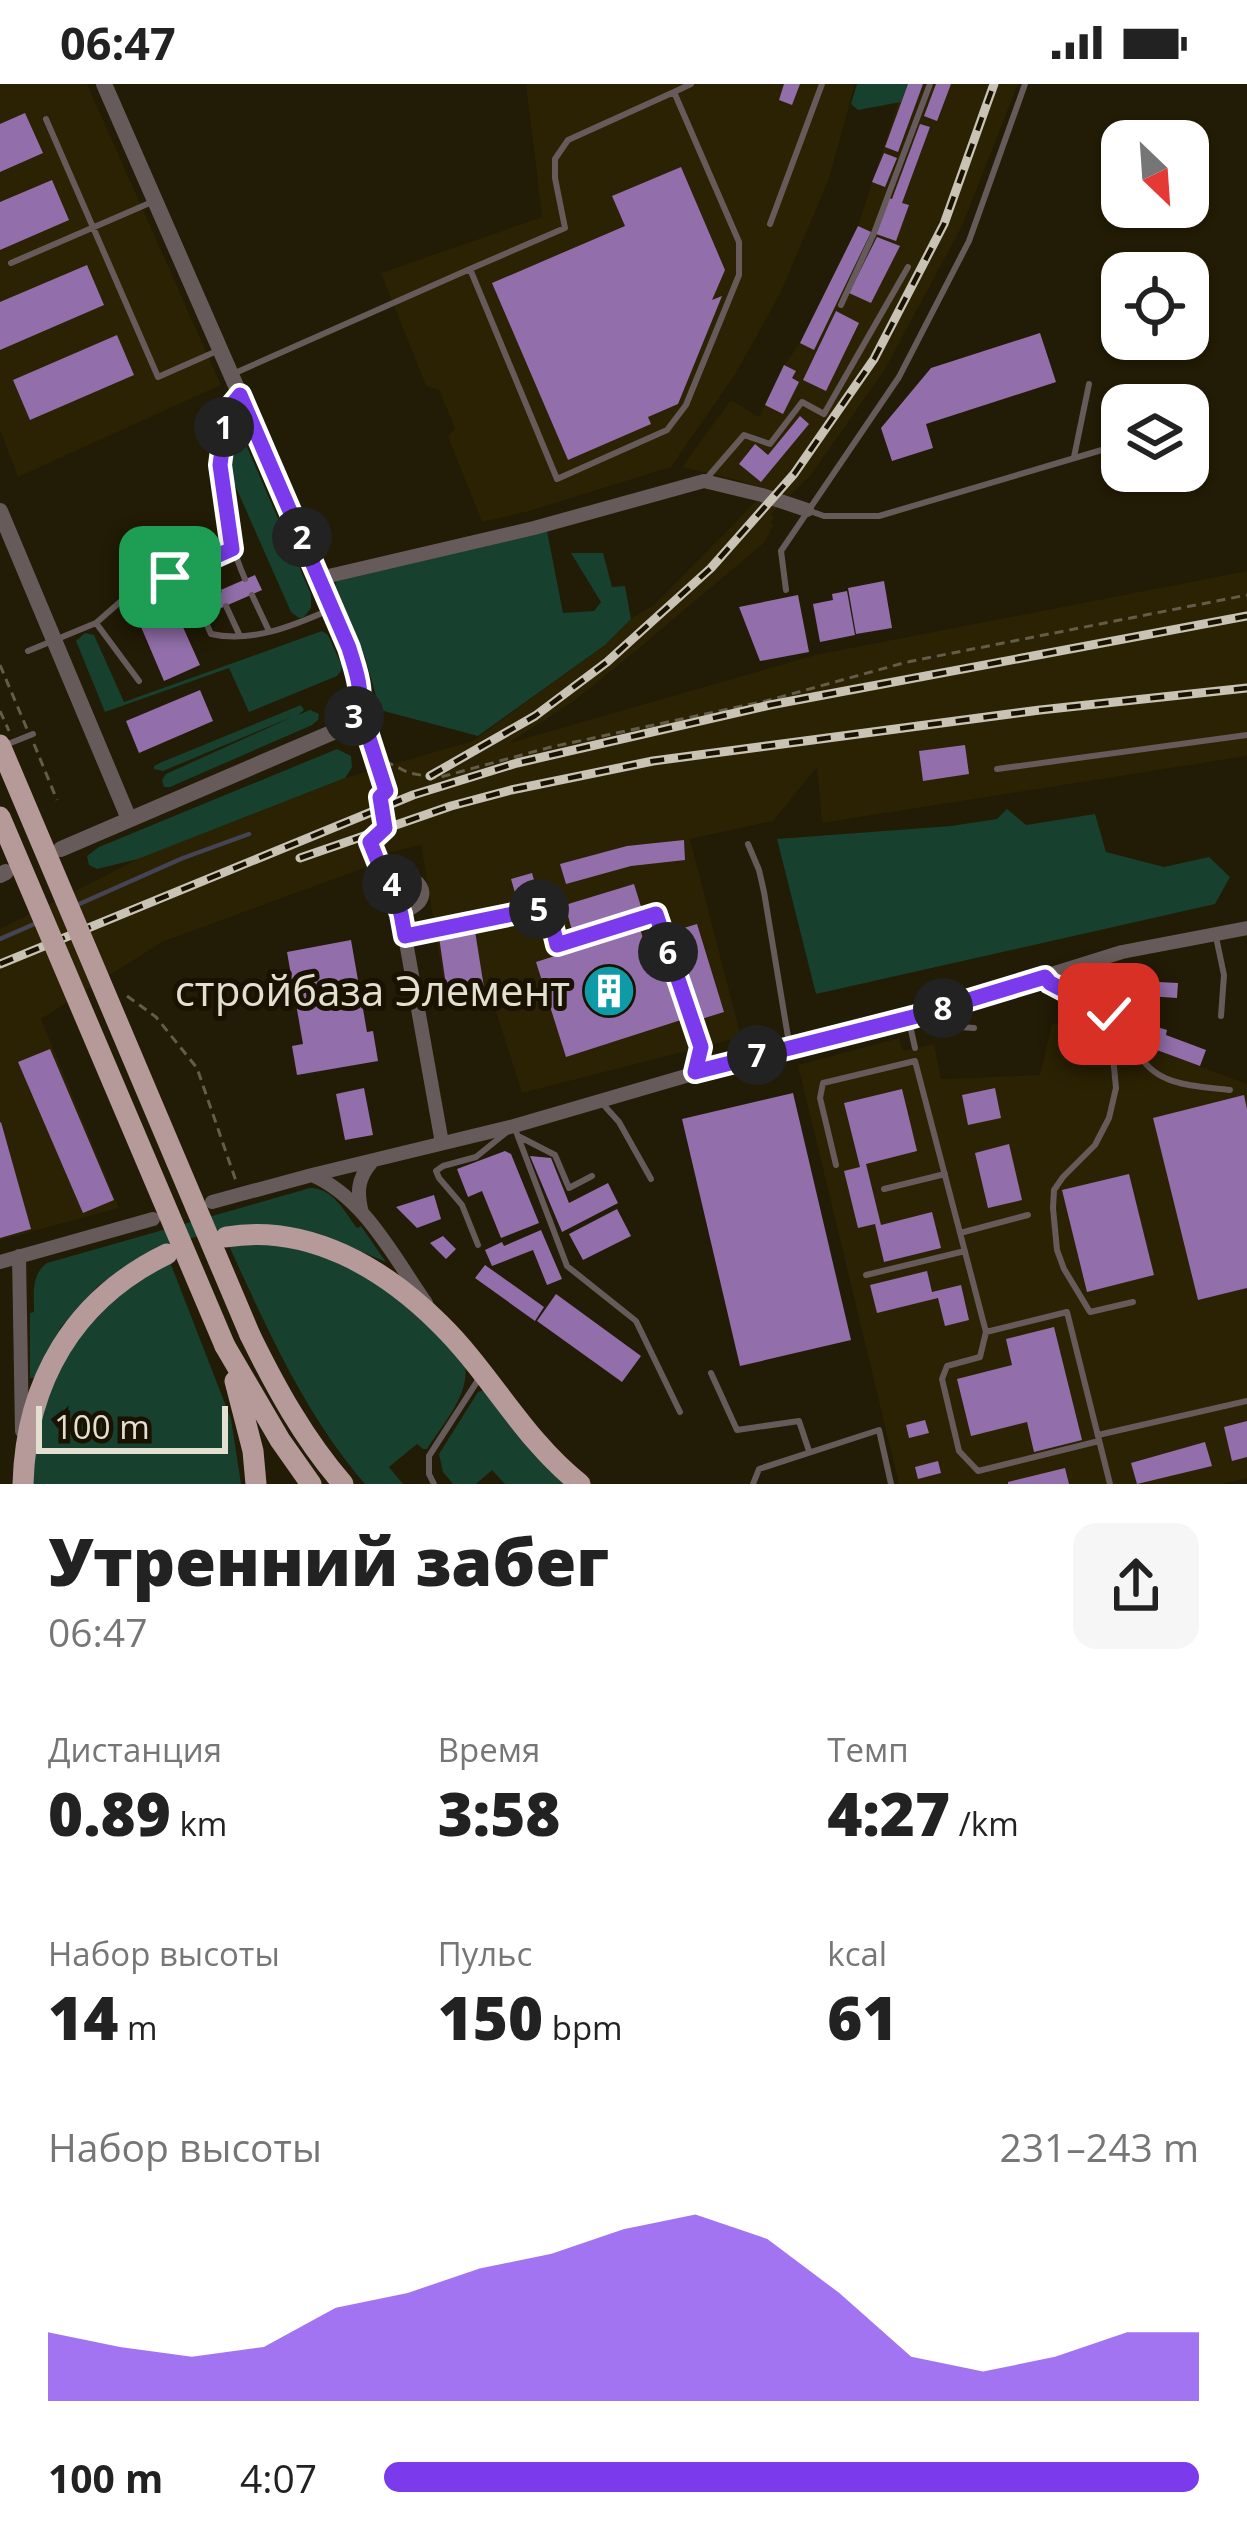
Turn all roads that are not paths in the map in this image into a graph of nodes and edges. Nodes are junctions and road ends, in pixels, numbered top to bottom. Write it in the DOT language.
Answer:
graph roads {
  1 [pos="104,84"];
  2 [pos="691,84"];
  3 [pos="822,84"];
  4 [pos="930,84"];
  5 [pos="1025,84"];
  6 [pos="674,92"];
  7 [pos="46,118"];
  8 [pos="155,201"];
  9 [pos="770,224"];
  10 [pos="94,228"];
  11 [pos="11,263"];
  12 [pos="908,268"];
  13 [pos="470,269"];
  14 [pos="841,304"];
  15 [pos="220,350"];
  16 [pos="231,375"];
  17 [pos="1089,384"];
  18 [pos="240,395"];
  19 [pos="1101,449"];
  20 [pos="1074,457"];
  21 [pos="704,481"];
  22 [pos="807,510"];
  23 [pos="0,511"];
  24 [pos="232,549"];
  25 [pos="206,560"];
  26 [pos="183,571"];
  27 [pos="320,578"];
  28 [pos="245,579"];
  29 [pos="787,590"];
  30 [pos="219,591"];
  31 [pos="252,595"];
  32 [pos="196,601"];
  33 [pos="226,606"];
  34 [pos="332,609"];
  35 [pos="203,616"];
  36 [pos="96,623"];
  37 [pos="269,632"];
  38 [pos="240,636"];
  39 [pos="54,640"];
  40 [pos="28,651"];
  41 [pos="139,681"];
  42 [pos="354,718"];
  43 [pos="33,734"];
  44 [pos="1247,735"];
  45 [pos="0,747"];
  46 [pos="997,769"];
  47 [pos="380,772"];
  48 [pos="0,817"];
  49 [pos="129,819"];
  50 [pos="748,844"];
  51 [pos="61,849"];
  52 [pos="401,914"];
  53 [pos="1247,928"];
  54 [pos="1215,933"];
  55 [pos="405,936"];
  56 [pos="1045,977"];
  57 [pos="1109,1014"];
  58 [pos="1221,1016"];
  59 [pos="910,1017"];
  60 [pos="974,1028"];
  61 [pos="789,1046"];
  62 [pos="915,1048"];
  63 [pos="695,1072"];
  64 [pos="1230,1090"];
  65 [pos="600,1101"];
  66 [pos="515,1131"];
  67 [pos="442,1143"];
  68 [pos="373,1161"];
  69 [pos="836,1165"];
  70 [pos="945,1174"];
  71 [pos="312,1175"];
  72 [pos="592,1176"];
  73 [pos="651,1179"];
  74 [pos="884,1189"];
  75 [pos="212,1202"];
  76 [pos="362,1213"];
  77 [pos="1028,1215"];
  78 [pos="152,1219"];
  79 [pos="960,1233"];
  80 [pos="226,1237"];
  81 [pos="478,1245"];
  82 [pos="965,1251"];
  83 [pos="167,1254"];
  84 [pos="19,1256"];
  85 [pos="0,1262"];
  86 [pos="866,1275"];
  87 [pos="1133,1302"];
  88 [pos="443,1326"];
  89 [pos="986,1332"];
  90 [pos="224,1346"];
  91 [pos="711,1373"];
  92 [pos="482,1375"];
  93 [pos="1247,1401"];
  94 [pos="680,1412"];
  95 [pos="1098,1438"];
  96 [pos="809,1451"];
  97 [pos="23,1476"];
  98 [pos="256,1484"];
  99 [pos="311,1484"];
  100 [pos="343,1484"];
  101 [pos="434,1484"];
  102 [pos="580,1484"];
  103 [pos="753,1484"];
  104 [pos="891,1484"];
  105 [pos="1110,1484"];
  1 -- 8 [label="street"];
  2 -- 6 [label="lane"];
  3 -- 9 [label="lane"];
  4 -- 14 [label="lane"];
  5 -- 22 [label="lane"];
  6 -- 13 [label="lane"];
  6 -- 13 [label="lane"];
  7 -- 10 [label="lane"];
  8 -- 10 [label="lane"];
  8 -- 15 [label="street"];
  10 -- 11 [label="lane"];
  10 -- 15 [label="lane"];
  12 -- 21 [label="lane"];
  13 -- 16 [label="lane"];
  15 -- 16 [label="street"];
  16 -- 18 [label="street"];
  17 -- 20 [label="lane"];
  18 -- 24 [label="lane"];
  18 -- 27 [label="street"];
  19 -- 20 [label="lane"];
  20 -- 22 [label="lane"];
  21 -- 22 [label="street"];
  21 -- 27 [label="street"];
  22 -- 29 [label="lane"];
  23 -- 39 [label="street"];
  24 -- 25 [label="lane"];
  24 -- 28 [label="lane"];
  25 -- 26 [label="lane"];
  25 -- 30 [label="lane"];
  26 -- 32 [label="lane"];
  26 -- 36 [label="lane"];
  27 -- 34 [label="street"];
  31 -- 37 [label="lane"];
  33 -- 38 [label="lane"];
  34 -- 37 [label="lane"];
  34 -- 42 [label="street"];
  35 -- 38 [label="lane"];
  36 -- 39 [label="lane"];
  36 -- 41 [label="lane"];
  37 -- 38 [label="lane"];
  39 -- 40 [label="lane"];
  39 -- 49 [label="street"];
  42 -- 47 [label="lane"];
  42 -- 49 [label="street"];
  43 -- 45 [label="lane"];
  44 -- 46 [label="lane"];
  45 -- 100 [label="main road, bridge"];
  48 -- 90 [label="main road, bridge"];
  49 -- 51 [label="street"];
  50 -- 61 [label="lane"];
  52 -- 52 [label="street"];
  52 -- 55 [label="street"];
  53 -- 54 [label="street"];
  54 -- 56 [label="street"];
  54 -- 58 [label="lane"];
  55 -- 63 [label="lane"];
  55 -- 67 [label="street"];
  56 -- 57 [label="lane"];
  56 -- 59 [label="street"];
  57 -- 64 [label="lane"];
  57 -- 87 [label="lane"];
  59 -- 60 [label="lane"];
  59 -- 61 [label="street"];
  59 -- 62 [label="lane"];
  61 -- 63 [label="street"];
  63 -- 65 [label="street"];
  65 -- 66 [label="street"];
  65 -- 73 [label="lane"];
  66 -- 67 [label="street"];
  66 -- 72 [label="lane"];
  66 -- 81 [label="lane"];
  66 -- 94 [label="lane"];
  67 -- 68 [label="street"];
  68 -- 71 [label="street"];
  68 -- 76 [label="street"];
  69 -- 70 [label="lane"];
  70 -- 74 [label="lane"];
  70 -- 79 [label="lane"];
  71 -- 75 [label="street"];
  71 -- 76 [label="street"];
  76 -- 88 [label="street"];
  77 -- 79 [label="lane"];
  78 -- 84 [label="street"];
  79 -- 82 [label="lane"];
  80 -- 88 [label="main road"];
  82 -- 86 [label="lane"];
  82 -- 89 [label="lane"];
  83 -- 97 [label="main road"];
  84 -- 85 [label="street"];
  84 -- 97 [label="street"];
  88 -- 92 [label="main road"];
  89 -- 95 [label="lane"];
  89 -- 95 [label="lane"];
  90 -- 98 [label="main road"];
  90 -- 99 [label="main road"];
  91 -- 96 [label="lane"];
  92 -- 101 [label="lane"];
  92 -- 102 [label="main road"];
  93 -- 95 [label="lane"];
  95 -- 105 [label="lane"];
  96 -- 103 [label="lane"];
  96 -- 104 [label="lane"];
}
